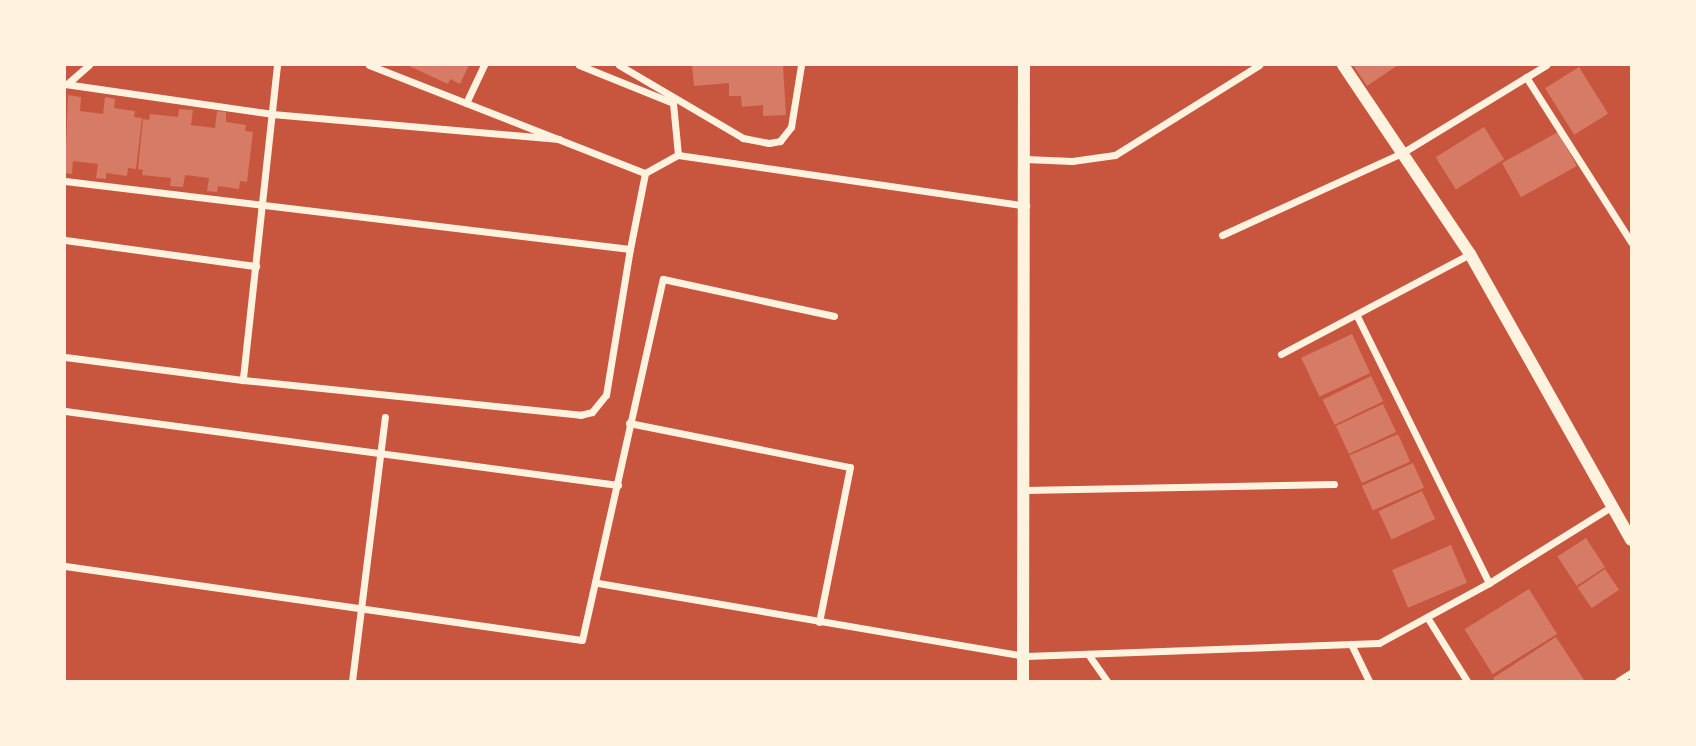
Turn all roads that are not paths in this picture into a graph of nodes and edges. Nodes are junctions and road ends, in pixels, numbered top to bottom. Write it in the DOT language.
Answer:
graph roads {
  1 [pos="89,65"];
  2 [pos="277,65"];
  3 [pos="484,65"];
  4 [pos="579,65"];
  5 [pos="619,65"];
  6 [pos="801,65"];
  7 [pos="1024,65"];
  8 [pos="1259,65"];
  9 [pos="1343,65"];
  10 [pos="1546,65"];
  11 [pos="374,66"];
  12 [pos="1526,77"];
  13 [pos="66,84"];
  14 [pos="466,103"];
  15 [pos="272,114"];
  16 [pos="559,139"];
  17 [pos="1402,153"];
  18 [pos="678,155"];
  19 [pos="1026,159"];
  20 [pos="645,173"];
  21 [pos="65,181"];
  22 [pos="262,204"];
  23 [pos="1026,206"];
  24 [pos="1222,235"];
  25 [pos="65,240"];
  26 [pos="1631,242"];
  27 [pos="630,249"];
  28 [pos="1470,254"];
  29 [pos="256,266"];
  30 [pos="834,316"];
  31 [pos="1357,316"];
  32 [pos="1281,355"];
  33 [pos="65,357"];
  34 [pos="243,380"];
  35 [pos="65,411"];
  36 [pos="385,417"];
  37 [pos="629,424"];
  38 [pos="380,455"];
  39 [pos="1334,484"];
  40 [pos="618,485"];
  41 [pos="1025,490"];
  42 [pos="1613,506"];
  43 [pos="1631,540"];
  44 [pos="65,566"];
  45 [pos="598,583"];
  46 [pos="1489,583"];
  47 [pos="363,605"];
  48 [pos="1427,617"];
  49 [pos="819,622"];
  50 [pos="1351,644"];
  51 [pos="1088,654"];
  52 [pos="1026,656"];
  53 [pos="1631,673"];
  54 [pos="352,681"];
  55 [pos="1023,681"];
  56 [pos="1107,681"];
  57 [pos="1369,681"];
  58 [pos="1467,681"];
  59 [pos="1618,681"];
  1 -- 13 [label="street"];
  2 -- 15 [label="street"];
  3 -- 14 [label="street"];
  4 -- 18 [label="street"];
  5 -- 6 [label="street"];
  7 -- 19 [label="street"];
  8 -- 19 [label="street"];
  9 -- 17 [label="street"];
  10 -- 12 [label="street"];
  11 -- 14 [label="street"];
  12 -- 17 [label="street"];
  12 -- 26 [label="street"];
  13 -- 15 [label="street"];
  14 -- 16 [label="street"];
  15 -- 16 [label="street"];
  15 -- 22 [label="street"];
  16 -- 20 [label="street"];
  17 -- 24 [label="street"];
  17 -- 28 [label="street"];
  18 -- 20 [label="street"];
  18 -- 23 [label="street"];
  19 -- 23 [label="street"];
  20 -- 27 [label="street"];
  21 -- 22 [label="street"];
  22 -- 27 [label="street"];
  22 -- 29 [label="street"];
  23 -- 41 [label="street"];
  25 -- 29 [label="street"];
  27 -- 34 [label="street"];
  28 -- 31 [label="street"];
  28 -- 42 [label="street"];
  29 -- 34 [label="street"];
  30 -- 37 [label="street"];
  31 -- 32 [label="street"];
  31 -- 46 [label="street"];
  33 -- 34 [label="street"];
  35 -- 38 [label="street"];
  36 -- 38 [label="street"];
  37 -- 40 [label="street"];
  37 -- 49 [label="street"];
  38 -- 40 [label="street"];
  38 -- 47 [label="street"];
  39 -- 41 [label="street"];
  40 -- 45 [label="street"];
  41 -- 52 [label="street"];
  42 -- 43 [label="street"];
  42 -- 46 [label="street"];
  44 -- 47 [label="street"];
  45 -- 47 [label="street"];
  45 -- 49 [label="street"];
  46 -- 48 [label="street"];
  47 -- 54 [label="street"];
  48 -- 50 [label="street"];
  48 -- 58 [label="street"];
  49 -- 52 [label="street"];
  50 -- 51 [label="street"];
  50 -- 57 [label="street"];
  51 -- 52 [label="street"];
  51 -- 56 [label="street"];
  52 -- 55 [label="street"];
  53 -- 59 [label="street"];
}
